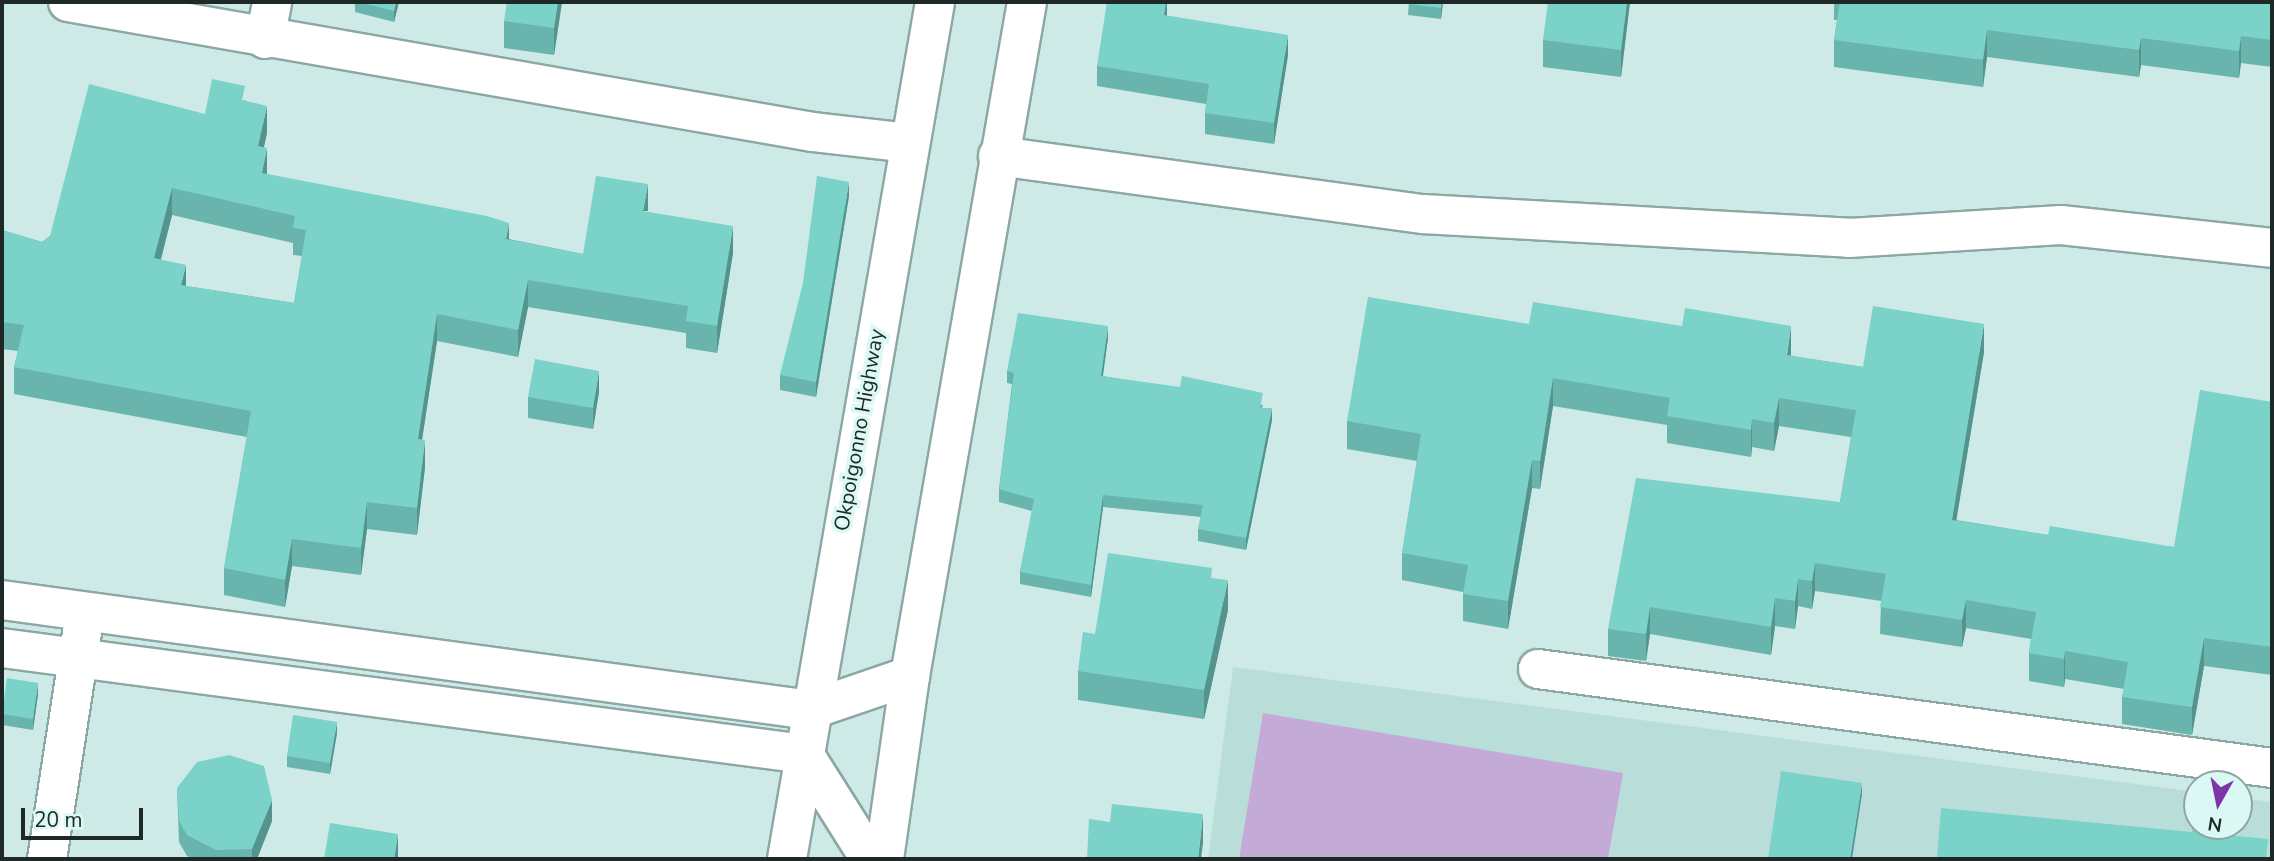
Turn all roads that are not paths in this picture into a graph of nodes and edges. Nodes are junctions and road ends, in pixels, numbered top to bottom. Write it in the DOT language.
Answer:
graph roads {
  1 [pos="68,2"];
  2 [pos="272,2"];
  3 [pos="934,2"];
  4 [pos="1027,2"];
  5 [pos="265,39"];
  6 [pos="909,143"];
  7 [pos="998,156"];
  8 [pos="2272,248"];
  9 [pos="2,600"];
  10 [pos="85,611"];
  11 [pos="2,648"];
  12 [pos="79,659"];
  13 [pos="1538,669"];
  14 [pos="910,676"];
  15 [pos="810,710"];
  16 [pos="803,754"];
  17 [pos="2272,768"];
  18 [pos="47,859"];
  19 [pos="787,859"];
  20 [pos="870,859"];
  21 [pos="884,859"];
  1 -- 5 [label="street"];
  2 -- 5 [label="street"];
  3 -- 6 [label="street, Okpoigonno Highway"];
  4 -- 7 [label="street"];
  5 -- 6 [label="street"];
  6 -- 15 [label="street, Okpoigonno Highway"];
  7 -- 8 [label="street"];
  7 -- 14 [label="street"];
  9 -- 10 [label="street"];
  10 -- 12 [label="street"];
  10 -- 15 [label="street"];
  11 -- 12 [label="street"];
  12 -- 16 [label="street"];
  12 -- 18 [label="street"];
  13 -- 17 [label="street"];
  14 -- 15 [label="street"];
  14 -- 21 [label="street"];
  15 -- 16 [label="street, Okpoigonno Highway"];
  16 -- 19 [label="street, Okpoigonno Highway"];
  16 -- 20 [label="street"];
}
